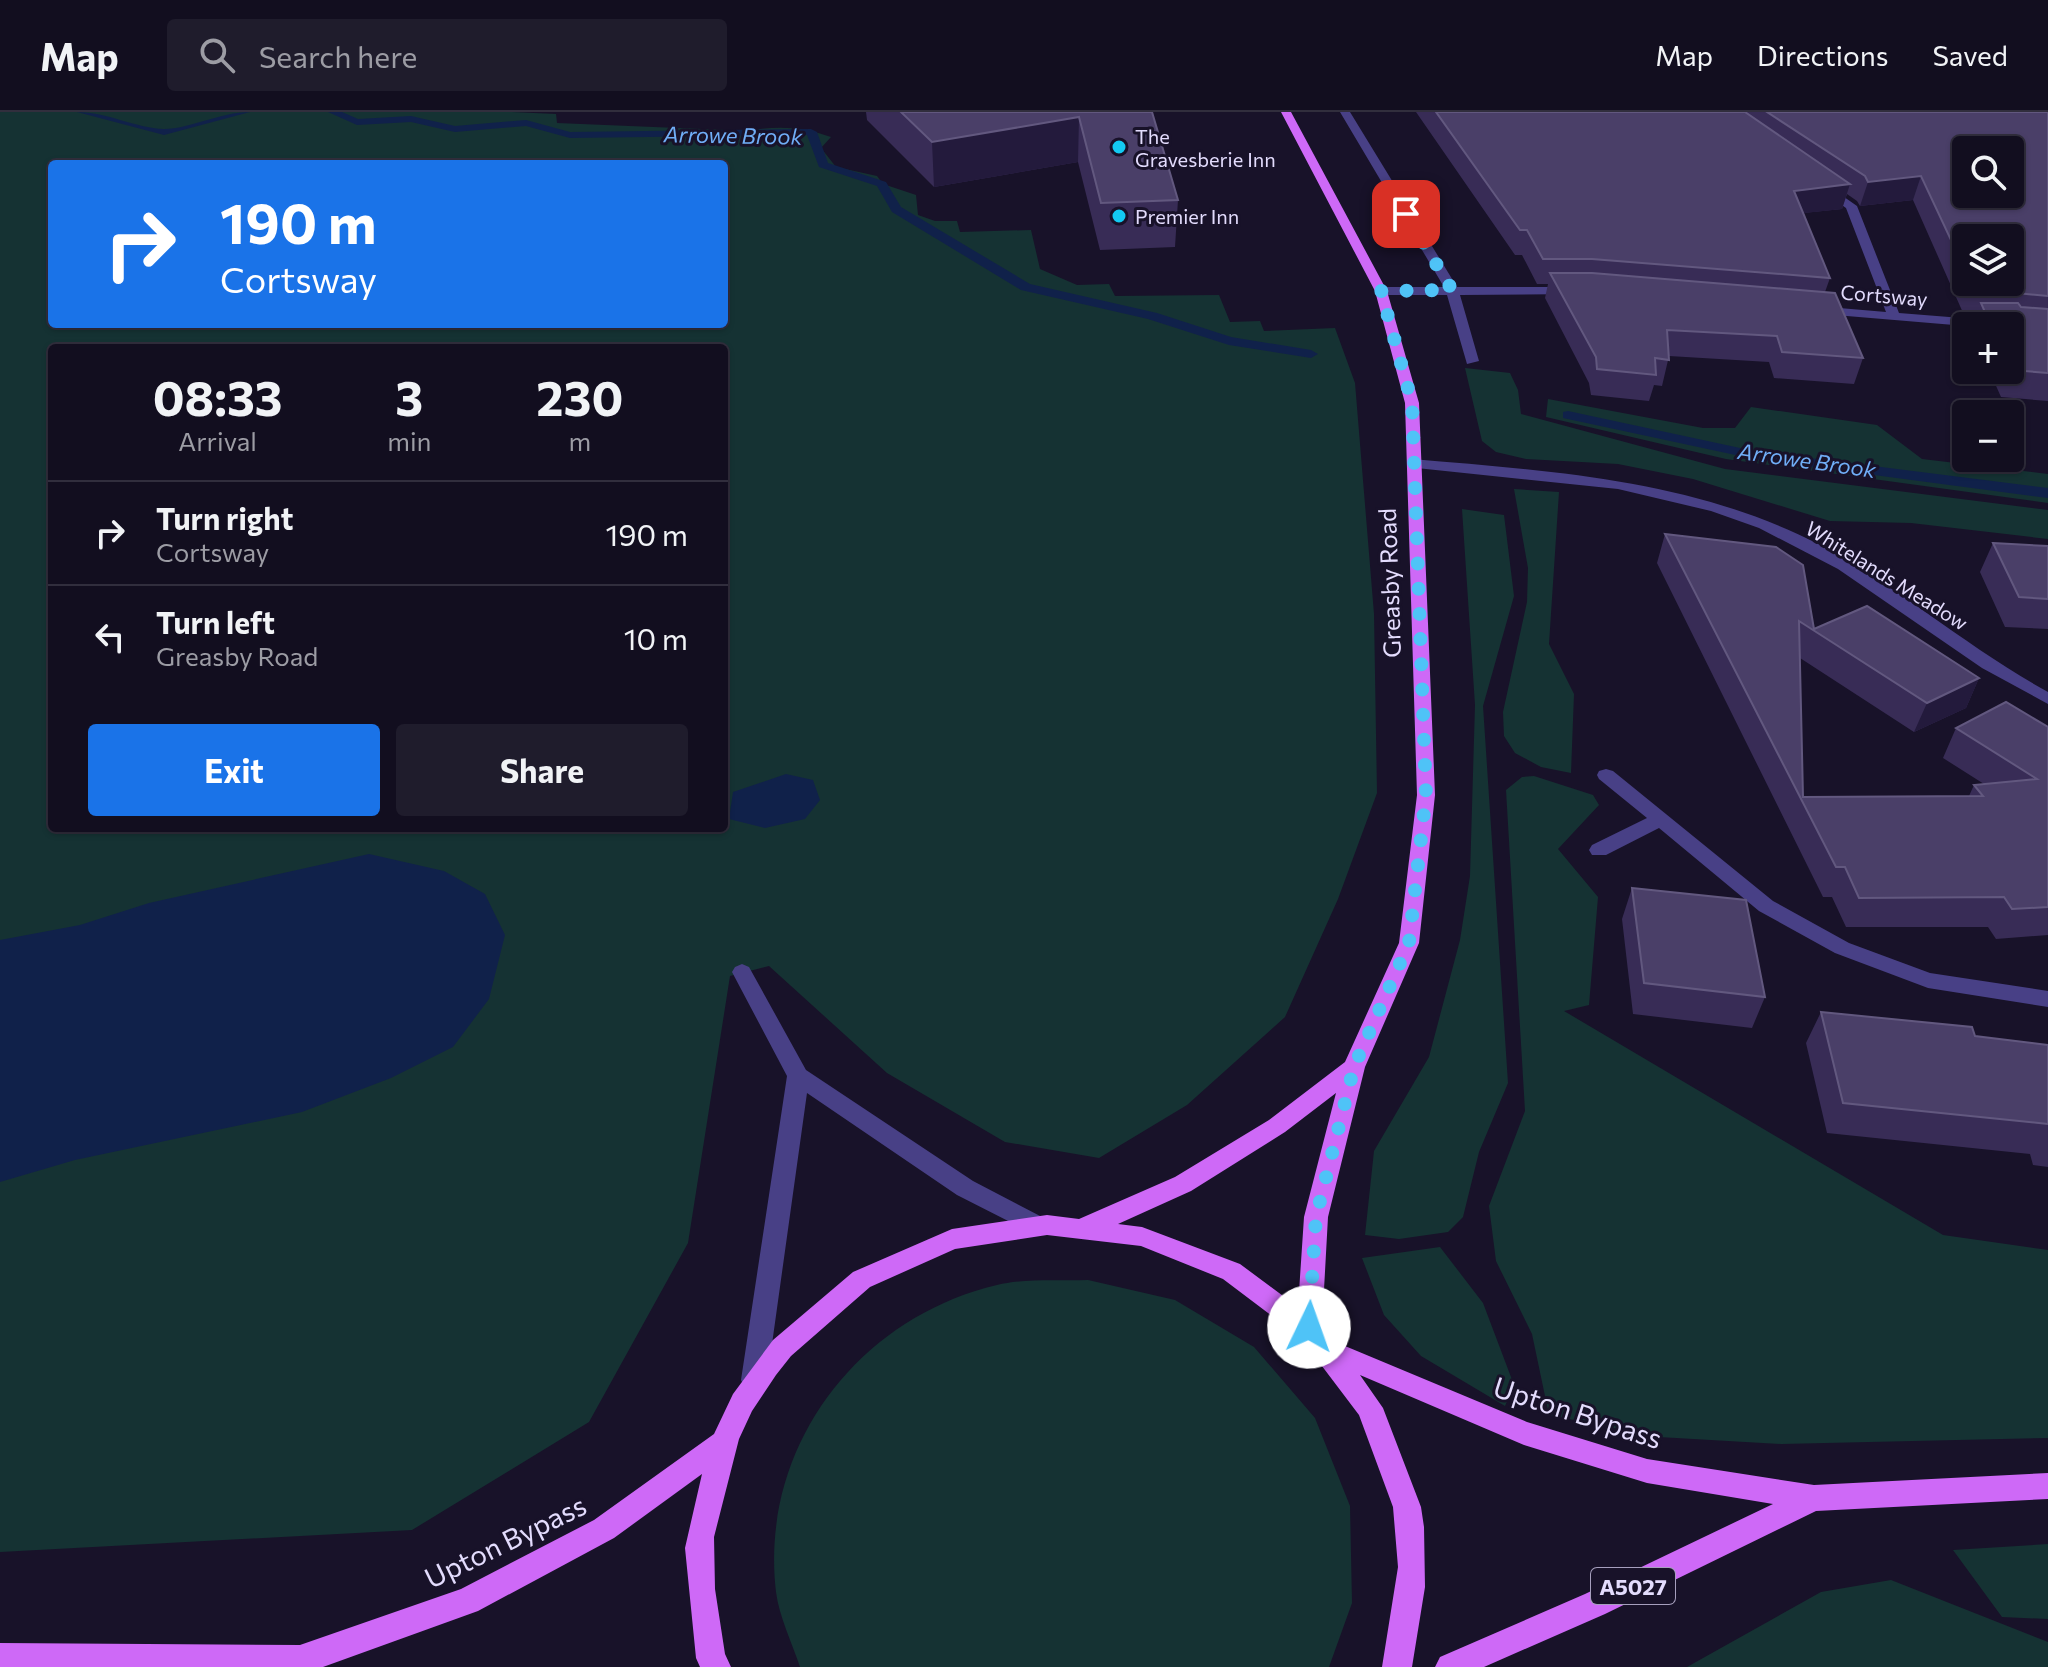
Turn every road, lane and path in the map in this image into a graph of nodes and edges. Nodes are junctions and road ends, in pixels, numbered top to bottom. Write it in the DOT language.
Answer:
graph roads {
  1 [pos="1286,112"];
  2 [pos="1345,112"];
  3 [pos="1814,181"];
  4 [pos="1452,290"];
  5 [pos="1381,291"];
  6 [pos="1586,291"];
  7 [pos="1802,308"];
  8 [pos="1894,316"];
  9 [pos="2048,329"];
  10 [pos="1472,361"];
  11 [pos="1412,464"];
  12 [pos="2048,699"];
  13 [pos="1606,775"];
  14 [pos="1661,819"];
  15 [pos="1599,850"];
  16 [pos="742,972"];
  17 [pos="2048,999"];
  18 [pos="1354,1067"];
  19 [pos="798,1076"];
  20 [pos="1034,1224"];
  21 [pos="1088,1226"];
  22 [pos="1309,1327"];
  23 [pos="1332,1352"];
  24 [pos="754,1380"];
  25 [pos="721,1444"];
  26 [pos="2048,1486"];
  27 [pos="1814,1498"];
  28 [pos="0,1657"];
  29 [pos="311,1664"];
  30 [pos="716,1667"];
  31 [pos="1397,1667"];
  32 [pos="1450,1667"];
  1 -- 5 [label="main road, Greasby Road"];
  2 -- 4 [label="street"];
  3 -- 8 [label="street"];
  4 -- 5 [label="street"];
  4 -- 6 [label="street"];
  4 -- 10 [label="street"];
  5 -- 11 [label="main road, Greasby Road"];
  7 -- 8 [label="street, Cortsway"];
  8 -- 9 [label="street, Cortsway"];
  11 -- 12 [label="street, Whitelands Meadow"];
  11 -- 18 [label="main road, Greasby Road"];
  13 -- 14 [label="street"];
  14 -- 15 [label="street"];
  14 -- 17 [label="street"];
  16 -- 19 [label="street"];
  18 -- 21 [label="main road, Greasby Road"];
  18 -- 22 [label="main road, Greasby Road"];
  19 -- 20 [label="street"];
  19 -- 24 [label="street"];
  20 -- 21 [label="main road"];
  20 -- 24 [label="main road"];
  21 -- 22 [label="main road"];
  22 -- 23 [label="main road"];
  23 -- 27 [label="main road, Upton Bypass"];
  23 -- 31 [label="main road"];
  24 -- 25 [label="main road"];
  25 -- 29 [label="main road, Upton Bypass"];
  25 -- 30 [label="main road"];
  26 -- 27 [label="main road, Upton Bypass / A5027"];
  27 -- 32 [label="main road, Upton Bypass / A5027"];
  28 -- 29 [label="main road, Upton Bypass"];
}
